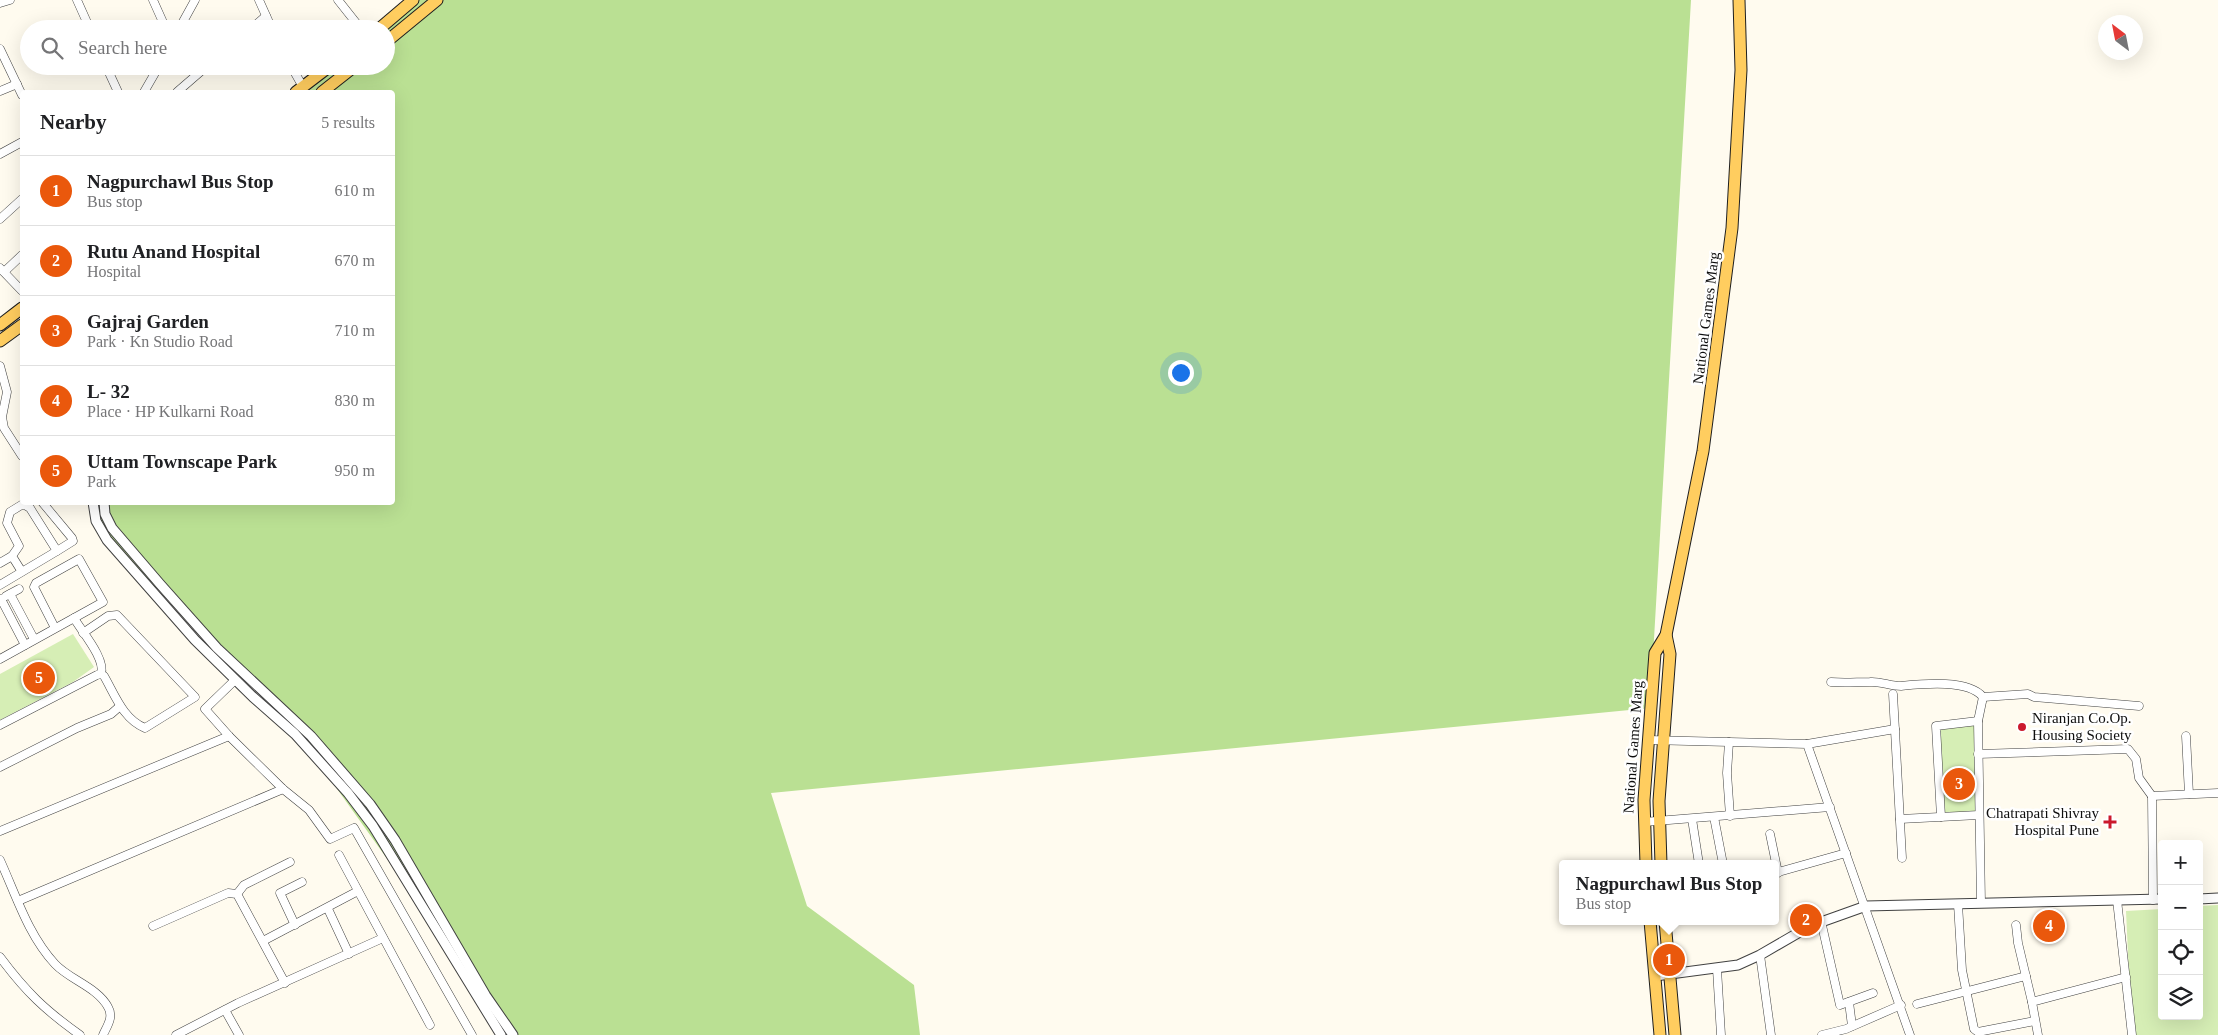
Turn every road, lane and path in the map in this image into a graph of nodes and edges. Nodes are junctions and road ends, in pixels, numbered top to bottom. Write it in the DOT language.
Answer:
graph roads {
  1 [pos="10,0"];
  2 [pos="77,0"];
  3 [pos="153,0"];
  4 [pos="195,0"];
  5 [pos="259,0"];
  6 [pos="338,0"];
  7 [pos="412,0"];
  8 [pos="437,0"];
  9 [pos="1739,0"];
  10 [pos="0,3"];
  11 [pos="266,16"];
  12 [pos="86,20"];
  13 [pos="162,20"];
  14 [pos="184,20"];
  15 [pos="261,20"];
  16 [pos="268,20"];
  17 [pos="354,20"];
  18 [pos="389,20"];
  19 [pos="395,35"];
  20 [pos="0,49"];
  21 [pos="110,75"];
  22 [pos="154,75"];
  23 [pos="197,75"];
  24 [pos="293,75"];
  25 [pos="318,75"];
  26 [pos="344,75"];
  27 [pos="17,84"];
  28 [pos="117,90"];
  29 [pos="145,90"];
  30 [pos="179,90"];
  31 [pos="299,90"];
  32 [pos="325,90"];
  33 [pos="20,91"];
  34 [pos="0,92"];
  35 [pos="20,143"];
  36 [pos="0,154"];
  37 [pos="20,202"];
  38 [pos="0,219"];
  39 [pos="20,256"];
  40 [pos="2,270"];
  41 [pos="20,289"];
  42 [pos="20,310"];
  43 [pos="0,325"];
  44 [pos="20,328"];
  45 [pos="0,341"];
  46 [pos="0,366"];
  47 [pos="8,433"];
  48 [pos="0,437"];
  49 [pos="20,453"];
  50 [pos="21,505"];
  51 [pos="27,505"];
  52 [pos="44,505"];
  53 [pos="93,505"];
  54 [pos="104,505"];
  55 [pos="4,519"];
  56 [pos="57,551"];
  57 [pos="12,556"];
  58 [pos="0,563"];
  59 [pos="22,572"];
  60 [pos="0,584"];
  61 [pos="19,589"];
  62 [pos="10,594"];
  63 [pos="0,600"];
  64 [pos="74,618"];
  65 [pos="55,628"];
  66 [pos="83,633"];
  67 [pos="1666,635"];
  68 [pos="34,640"];
  69 [pos="25,645"];
  70 [pos="1,655"];
  71 [pos="101,674"];
  72 [pos="235,680"];
  73 [pos="1831,682"];
  74 [pos="1893,694"];
  75 [pos="1983,697"];
  76 [pos="2139,706"];
  77 [pos="119,707"];
  78 [pos="1978,721"];
  79 [pos="0,725"];
  80 [pos="1895,729"];
  81 [pos="229,736"];
  82 [pos="2186,736"];
  83 [pos="1648,740"];
  84 [pos="1663,740"];
  85 [pos="1729,742"];
  86 [pos="1807,744"];
  87 [pos="1978,754"];
  88 [pos="0,767"];
  89 [pos="284,789"];
  90 [pos="2218,793"];
  91 [pos="2189,794"];
  92 [pos="2152,796"];
  93 [pos="1830,807"];
  94 [pos="1979,815"];
  95 [pos="1730,816"];
  96 [pos="1714,817"];
  97 [pos="1941,817"];
  98 [pos="1692,819"];
  99 [pos="1900,819"];
  100 [pos="1644,822"];
  101 [pos="1658,822"];
  102 [pos="0,831"];
  103 [pos="1770,834"];
  104 [pos="1846,853"];
  105 [pos="339,855"];
  106 [pos="1902,858"];
  107 [pos="0,860"];
  108 [pos="1646,860"];
  109 [pos="1661,860"];
  110 [pos="1698,860"];
  111 [pos="1722,860"];
  112 [pos="1774,860"];
  113 [pos="290,862"];
  114 [pos="1779,872"];
  115 [pos="302,882"];
  116 [pos="358,892"];
  117 [pos="237,894"];
  118 [pos="2203,898"];
  119 [pos="2218,898"];
  120 [pos="2157,899"];
  121 [pos="2118,900"];
  122 [pos="18,901"];
  123 [pos="1980,903"];
  124 [pos="1958,904"];
  125 [pos="1866,906"];
  126 [pos="328,909"];
  127 [pos="1821,921"];
  128 [pos="2016,924"];
  129 [pos="295,925"];
  130 [pos="1650,925"];
  131 [pos="1666,925"];
  132 [pos="154,926"];
  133 [pos="383,938"];
  134 [pos="263,941"];
  135 [pos="349,954"];
  136 [pos="1760,955"];
  137 [pos="0,957"];
  138 [pos="1717,969"];
  139 [pos="1670,974"];
  140 [pos="1655,976"];
  141 [pos="2026,976"];
  142 [pos="2126,977"];
  143 [pos="285,983"];
  144 [pos="1966,991"];
  145 [pos="1873,994"];
  146 [pos="1849,1002"];
  147 [pos="2032,1002"];
  148 [pos="1917,1004"];
  149 [pos="1901,1005"];
  150 [pos="225,1010"];
  151 [pos="2035,1021"];
  152 [pos="430,1025"];
  153 [pos="1852,1026"];
  154 [pos="80,1035"];
  155 [pos="103,1035"];
  156 [pos="176,1035"];
  157 [pos="239,1035"];
  158 [pos="472,1035"];
  159 [pos="501,1035"];
  160 [pos="513,1035"];
  161 [pos="1660,1035"];
  162 [pos="1675,1035"];
  163 [pos="1721,1035"];
  164 [pos="1771,1035"];
  165 [pos="1822,1035"];
  166 [pos="1910,1035"];
  167 [pos="2038,1035"];
  168 [pos="2132,1035"];
  1 -- 10 [label="street"];
  2 -- 12 [label="street"];
  3 -- 13 [label="street"];
  4 -- 14 [label="street"];
  5 -- 11 [label="street"];
  6 -- 17 [label="street"];
  7 -- 18 [label="main road"];
  8 -- 19 [label="main road"];
  9 -- 67 [label="main road, National Games Marg"];
  11 -- 15 [label="street"];
  11 -- 16 [label="street"];
  20 -- 27 [label="street"];
  21 -- 28 [label="street"];
  22 -- 29 [label="street"];
  23 -- 30 [label="street"];
  24 -- 31 [label="street"];
  25 -- 31 [label="main road"];
  26 -- 32 [label="main road"];
  27 -- 33 [label="street"];
  27 -- 34 [label="street"];
  35 -- 36 [label="street"];
  37 -- 38 [label="street"];
  39 -- 40 [label="street"];
  40 -- 41 [label="street"];
  42 -- 43 [label="main road"];
  44 -- 45 [label="main road"];
  46 -- 47 [label="street"];
  47 -- 48 [label="street"];
  47 -- 49 [label="street"];
  50 -- 55 [label="street"];
  51 -- 56 [label="street"];
  52 -- 56 [label="street"];
  53 -- 72 [label="street"];
  54 -- 160 [label="street"];
  55 -- 57 [label="street"];
  56 -- 59 [label="street"];
  57 -- 58 [label="street"];
  57 -- 59 [label="street"];
  59 -- 60 [label="street"];
  61 -- 62 [label="street"];
  62 -- 63 [label="street"];
  62 -- 68 [label="street"];
  63 -- 69 [label="street"];
  64 -- 65 [label="street"];
  64 -- 65 [label="street"];
  64 -- 66 [label="street"];
  65 -- 68 [label="street"];
  66 -- 71 [label="street"];
  66 -- 77 [label="street"];
  67 -- 83 [label="main road, National Games Marg"];
  67 -- 84 [label="main road, National Games Marg"];
  68 -- 69 [label="street"];
  69 -- 70 [label="street"];
  71 -- 77 [label="street"];
  71 -- 79 [label="street"];
  72 -- 81 [label="street"];
  72 -- 159 [label="street"];
  73 -- 75 [label="street"];
  74 -- 80 [label="street"];
  75 -- 76 [label="street"];
  75 -- 78 [label="street"];
  77 -- 88 [label="street"];
  78 -- 87 [label="street"];
  78 -- 97 [label="street"];
  80 -- 86 [label="street"];
  80 -- 99 [label="street"];
  81 -- 89 [label="street"];
  81 -- 102 [label="street"];
  82 -- 91 [label="street"];
  83 -- 84 [label="street"];
  83 -- 100 [label="main road, National Games Marg"];
  84 -- 85 [label="street"];
  84 -- 101 [label="main road, National Games Marg"];
  85 -- 86 [label="street"];
  85 -- 95 [label="street"];
  86 -- 93 [label="street"];
  87 -- 92 [label="street"];
  87 -- 94 [label="street"];
  89 -- 122 [label="street"];
  89 -- 158 [label="street"];
  90 -- 91 [label="street"];
  91 -- 92 [label="street"];
  92 -- 120 [label="street"];
  93 -- 95 [label="street"];
  93 -- 104 [label="street"];
  94 -- 97 [label="street"];
  94 -- 123 [label="street"];
  95 -- 96 [label="street"];
  96 -- 98 [label="street"];
  96 -- 111 [label="street"];
  97 -- 99 [label="street"];
  98 -- 101 [label="street"];
  98 -- 110 [label="street"];
  99 -- 106 [label="street"];
  100 -- 101 [label="street"];
  100 -- 108 [label="main road, National Games Marg"];
  101 -- 109 [label="main road, National Games Marg"];
  103 -- 112 [label="street"];
  104 -- 114 [label="street"];
  104 -- 125 [label="street"];
  105 -- 116 [label="street"];
  107 -- 122 [label="street"];
  113 -- 117 [label="street"];
  115 -- 129 [label="street"];
  116 -- 126 [label="street"];
  116 -- 133 [label="street"];
  117 -- 132 [label="street"];
  117 -- 134 [label="street"];
  118 -- 119 [label="street"];
  120 -- 121 [label="street"];
  121 -- 123 [label="street"];
  121 -- 142 [label="street"];
  122 -- 155 [label="street"];
  123 -- 124 [label="street"];
  124 -- 125 [label="street"];
  124 -- 144 [label="street"];
  125 -- 127 [label="street"];
  125 -- 149 [label="street"];
  126 -- 129 [label="street"];
  126 -- 135 [label="street"];
  127 -- 136 [label="street"];
  127 -- 146 [label="street"];
  128 -- 141 [label="street"];
  129 -- 134 [label="street"];
  130 -- 140 [label="main road"];
  131 -- 139 [label="main road"];
  133 -- 135 [label="street"];
  133 -- 152 [label="street"];
  134 -- 143 [label="street"];
  135 -- 143 [label="street"];
  136 -- 138 [label="street"];
  136 -- 164 [label="street"];
  137 -- 154 [label="street"];
  138 -- 139 [label="street"];
  138 -- 163 [label="street"];
  139 -- 140 [label="street"];
  139 -- 162 [label="main road"];
  140 -- 161 [label="main road"];
  141 -- 144 [label="street"];
  141 -- 147 [label="street"];
  142 -- 147 [label="street"];
  142 -- 168 [label="street"];
  143 -- 150 [label="street"];
  144 -- 148 [label="street"];
  144 -- 151 [label="street"];
  145 -- 146 [label="street"];
  146 -- 153 [label="street"];
  147 -- 151 [label="street"];
  149 -- 153 [label="street"];
  149 -- 166 [label="street"];
  150 -- 156 [label="street"];
  150 -- 157 [label="street"];
  151 -- 167 [label="street"];
  153 -- 165 [label="street"];
}
